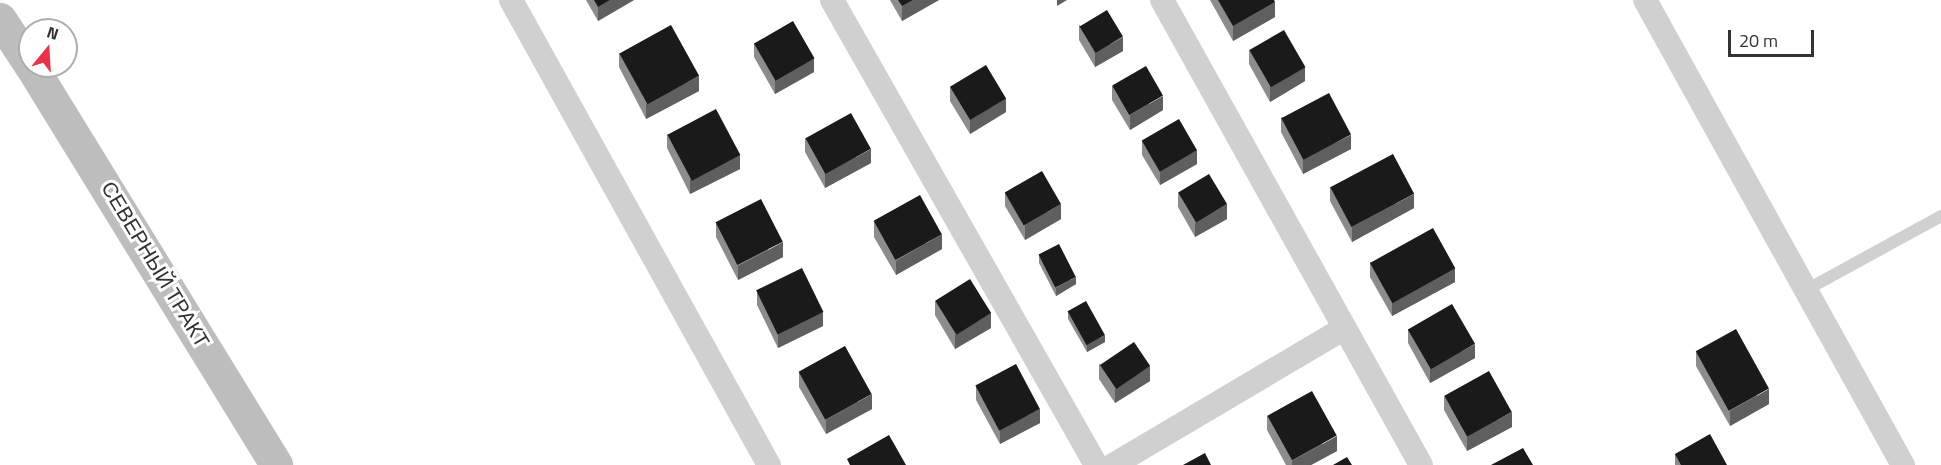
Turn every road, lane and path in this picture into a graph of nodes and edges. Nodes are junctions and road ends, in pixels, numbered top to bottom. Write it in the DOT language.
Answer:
graph roads {
  1 [pos="511,0"];
  2 [pos="832,0"];
  3 [pos="1162,0"];
  4 [pos="1646,0"];
  5 [pos="0,19"];
  6 [pos="18,47"];
  7 [pos="38,78"];
  8 [pos="1941,216"];
  9 [pos="1806,290"];
  10 [pos="1345,328"];
  11 [pos="276,465"];
  12 [pos="769,465"];
  13 [pos="1096,465"];
  14 [pos="1113,465"];
  15 [pos="1421,465"];
  16 [pos="1903,465"];
  1 -- 12 [label="street"];
  2 -- 13 [label="street"];
  3 -- 10 [label="street"];
  4 -- 9 [label="street"];
  5 -- 6 [label="main road, СЕВЕРНЫЙ ТРАКТ"];
  7 -- 11 [label="main road, СЕВЕРНЫЙ ТРАКТ"];
  8 -- 9 [label="lane"];
  9 -- 16 [label="street"];
  10 -- 14 [label="street"];
  10 -- 15 [label="street"];
}
